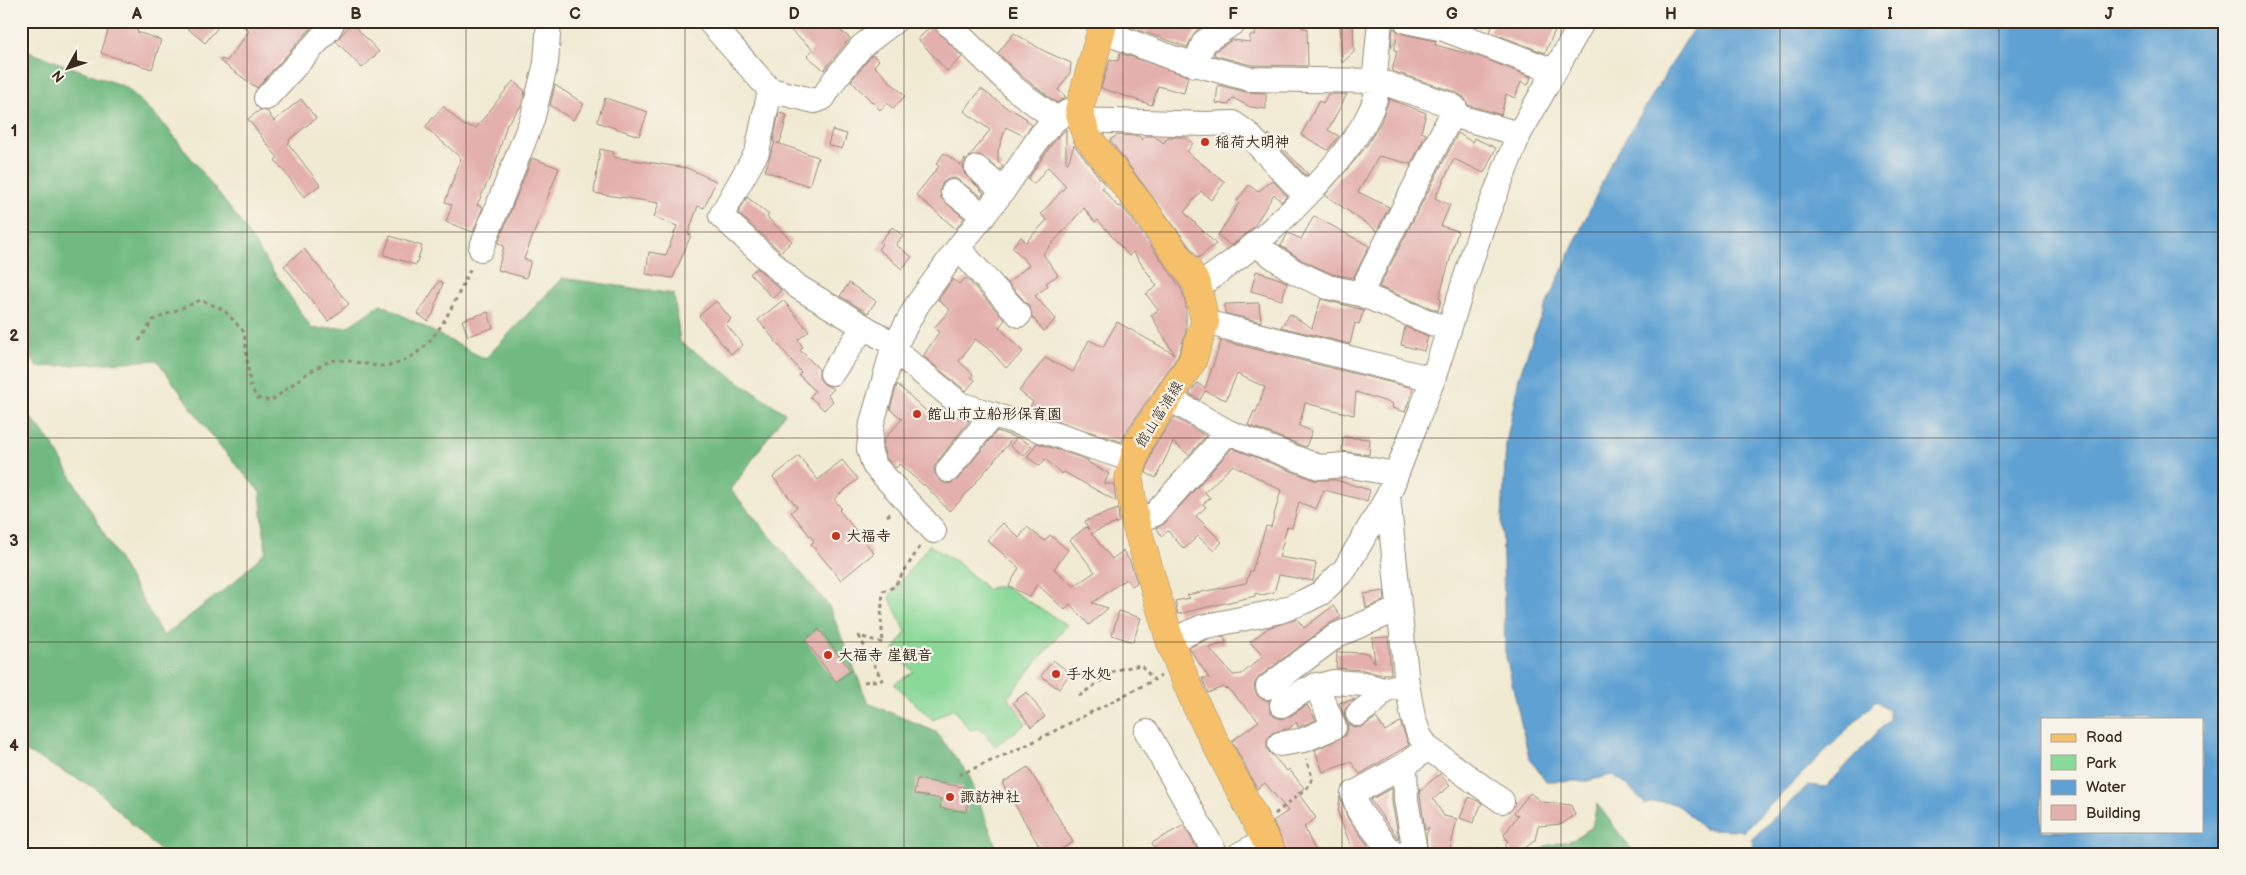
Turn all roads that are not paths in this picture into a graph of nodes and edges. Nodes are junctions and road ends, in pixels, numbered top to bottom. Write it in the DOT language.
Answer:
graph roads {
  1 [pos="333,21"];
  2 [pos="548,21"];
  3 [pos="709,21"];
  4 [pos="895,21"];
  5 [pos="945,21"];
  6 [pos="1236,21"];
  7 [pos="1380,21"];
  8 [pos="1406,21"];
  9 [pos="1582,21"];
  10 [pos="1445,25"];
  11 [pos="1104,26"];
  12 [pos="1195,65"];
  13 [pos="1554,71"];
  14 [pos="1378,81"];
  15 [pos="770,90"];
  16 [pos="266,98"];
  17 [pos="1452,115"];
  18 [pos="1072,116"];
  19 [pos="1520,134"];
  20 [pos="977,168"];
  21 [pos="1003,191"];
  22 [pos="953,192"];
  23 [pos="1306,196"];
  24 [pos="984,216"];
  25 [pos="1255,244"];
  26 [pos="958,248"];
  27 [pos="481,249"];
  28 [pos="1197,284"];
  29 [pos="1360,294"];
  30 [pos="1020,315"];
  31 [pos="1205,322"];
  32 [pos="863,328"];
  33 [pos="1449,330"];
  34 [pos="895,348"];
  35 [pos="832,373"];
  36 [pos="1434,379"];
  37 [pos="1168,398"];
  38 [pos="993,414"];
  39 [pos="1228,432"];
  40 [pos="1133,460"];
  41 [pos="948,470"];
  42 [pos="1395,474"];
  43 [pos="1388,496"];
  44 [pos="1135,521"];
  45 [pos="934,531"];
  46 [pos="1399,609"];
  47 [pos="1170,642"];
  48 [pos="1407,684"];
  49 [pos="1316,685"];
  50 [pos="1383,690"];
  51 [pos="1358,714"];
  52 [pos="1147,732"];
  53 [pos="1280,744"];
  54 [pos="1428,748"];
  55 [pos="1405,765"];
  56 [pos="1502,801"];
  57 [pos="1270,837"];
  58 [pos="1216,854"];
  59 [pos="1240,854"];
  60 [pos="1393,854"];
  61 [pos="1406,854"];
  1 -- 16 [label="street"];
  2 -- 27 [label="street"];
  3 -- 15 [label="street"];
  4 -- 15 [label="street"];
  5 -- 18 [label="street"];
  6 -- 12 [label="street"];
  7 -- 14 [label="street"];
  8 -- 10 [label="street"];
  9 -- 13 [label="street"];
  10 -- 13 [label="street"];
  11 -- 12 [label="street"];
  11 -- 18 [label="main road"];
  12 -- 14 [label="street"];
  13 -- 19 [label="street"];
  14 -- 17 [label="street"];
  14 -- 23 [label="street"];
  15 -- 32 [label="street"];
  17 -- 19 [label="street"];
  17 -- 29 [label="street"];
  18 -- 21 [label="street"];
  18 -- 23 [label="street"];
  18 -- 28 [label="main road, 館山富浦線"];
  19 -- 33 [label="street"];
  20 -- 21 [label="street"];
  21 -- 24 [label="street"];
  22 -- 24 [label="street"];
  23 -- 25 [label="street"];
  24 -- 26 [label="street"];
  25 -- 28 [label="street"];
  25 -- 29 [label="street"];
  26 -- 30 [label="street"];
  26 -- 34 [label="street"];
  28 -- 31 [label="main road, 館山富浦線"];
  29 -- 33 [label="street"];
  31 -- 36 [label="street"];
  31 -- 37 [label="main road, 館山富浦線"];
  32 -- 34 [label="street"];
  32 -- 35 [label="street"];
  33 -- 36 [label="street"];
  34 -- 38 [label="street"];
  34 -- 45 [label="street"];
  36 -- 42 [label="street"];
  37 -- 39 [label="street"];
  37 -- 40 [label="main road, 館山富浦線"];
  38 -- 40 [label="street"];
  38 -- 41 [label="street"];
  39 -- 42 [label="street"];
  39 -- 44 [label="street"];
  40 -- 44 [label="main road, 館山富浦線"];
  42 -- 43 [label="street"];
  43 -- 46 [label="street"];
  43 -- 47 [label="street"];
  44 -- 47 [label="main road, 館山富浦線"];
  46 -- 48 [label="street"];
  46 -- 49 [label="street"];
  47 -- 57 [label="main road, 館山富浦線"];
  48 -- 50 [label="street"];
  48 -- 54 [label="street"];
  49 -- 50 [label="street"];
  49 -- 53 [label="street"];
  50 -- 51 [label="street"];
  52 -- 58 [label="street"];
  54 -- 55 [label="street"];
  54 -- 56 [label="street"];
  55 -- 60 [label="street"];
  55 -- 61 [label="street"];
  57 -- 59 [label="street"];
}
